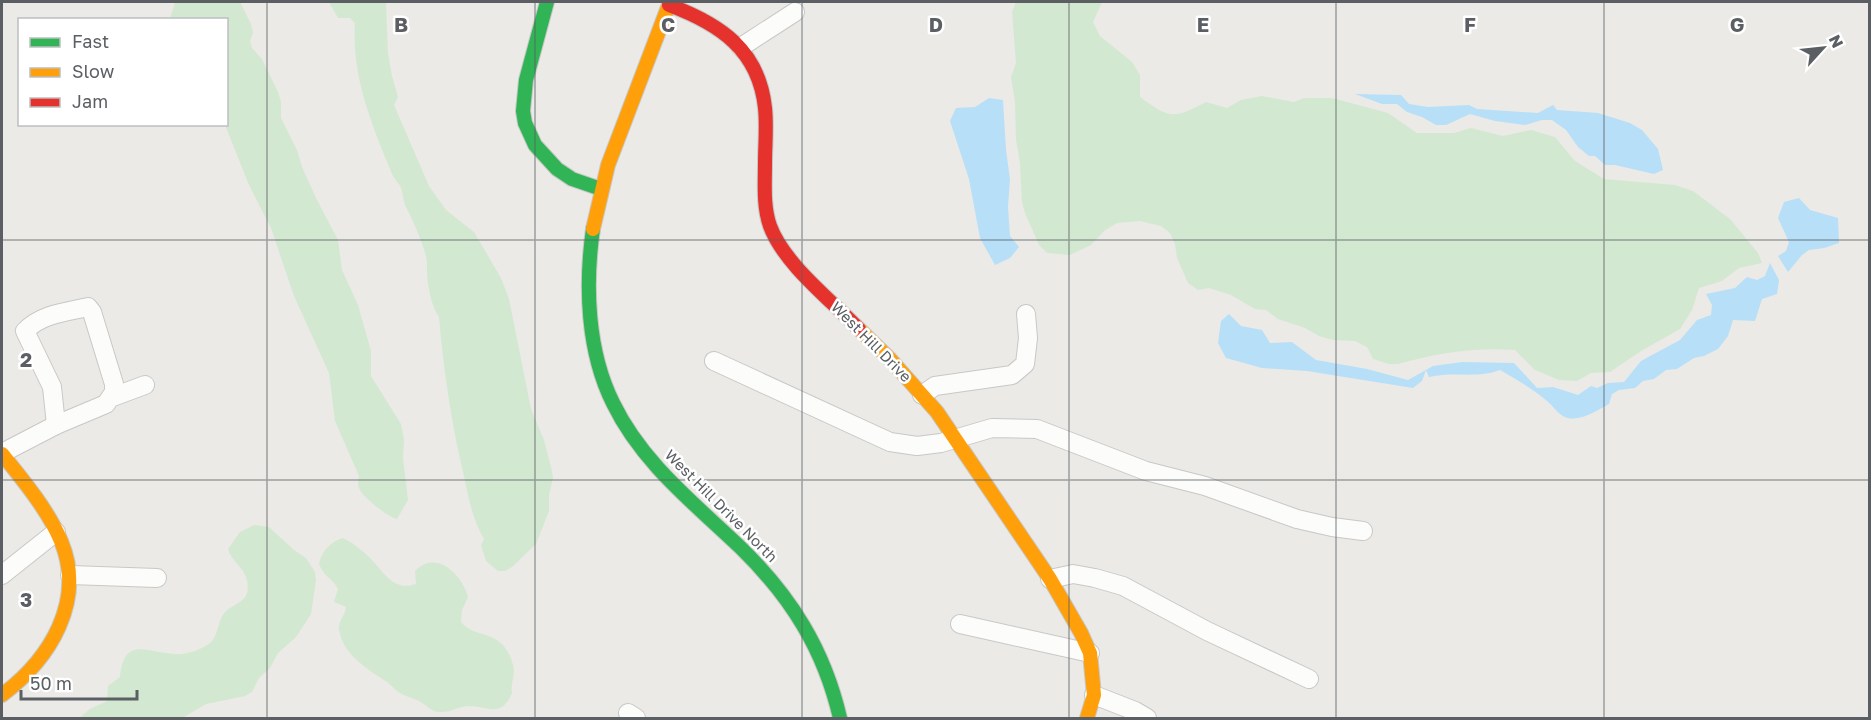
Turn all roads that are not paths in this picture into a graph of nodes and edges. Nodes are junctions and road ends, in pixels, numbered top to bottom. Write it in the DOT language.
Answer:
graph roads {
  1 [pos="547,2"];
  2 [pos="669,3"];
  3 [pos="795,12"];
  4 [pos="741,47"];
  5 [pos="601,189"];
  6 [pos="1026,315"];
  7 [pos="714,361"];
  8 [pos="145,385"];
  9 [pos="922,394"];
  10 [pos="110,398"];
  11 [pos="56,425"];
  12 [pos="956,438"];
  13 [pos="2,454"];
  14 [pos="1363,531"];
  15 [pos="56,532"];
  16 [pos="2,575"];
  17 [pos="70,575"];
  18 [pos="157,578"];
  19 [pos="1050,579"];
  20 [pos="960,624"];
  21 [pos="1090,653"];
  22 [pos="1309,679"];
  23 [pos="2,694"];
  24 [pos="1094,695"];
  25 [pos="840,718"];
  26 [pos="1087,718"];
  27 [pos="1147,718"];
  1 -- 5 [label="street"];
  2 -- 4 [label="street, West Hill Drive"];
  2 -- 5 [label="street, West Hill Drive North"];
  3 -- 4 [label="street"];
  4 -- 9 [label="street, West Hill Drive"];
  5 -- 25 [label="street, West Hill Drive North"];
  6 -- 9 [label="street"];
  7 -- 12 [label="street"];
  8 -- 10 [label="street"];
  9 -- 12 [label="street, West Hill Drive"];
  10 -- 11 [label="street"];
  10 -- 11 [label="street"];
  11 -- 13 [label="street"];
  12 -- 14 [label="street"];
  12 -- 19 [label="street, West Hill Drive"];
  13 -- 15 [label="street"];
  15 -- 16 [label="street"];
  15 -- 17 [label="street"];
  17 -- 18 [label="street"];
  17 -- 23 [label="street"];
  19 -- 21 [label="street, West Hill Drive"];
  19 -- 22 [label="street"];
  20 -- 21 [label="street"];
  21 -- 24 [label="street, West Hill Drive"];
  24 -- 26 [label="street, West Hill Drive"];
  24 -- 27 [label="street"];
}
